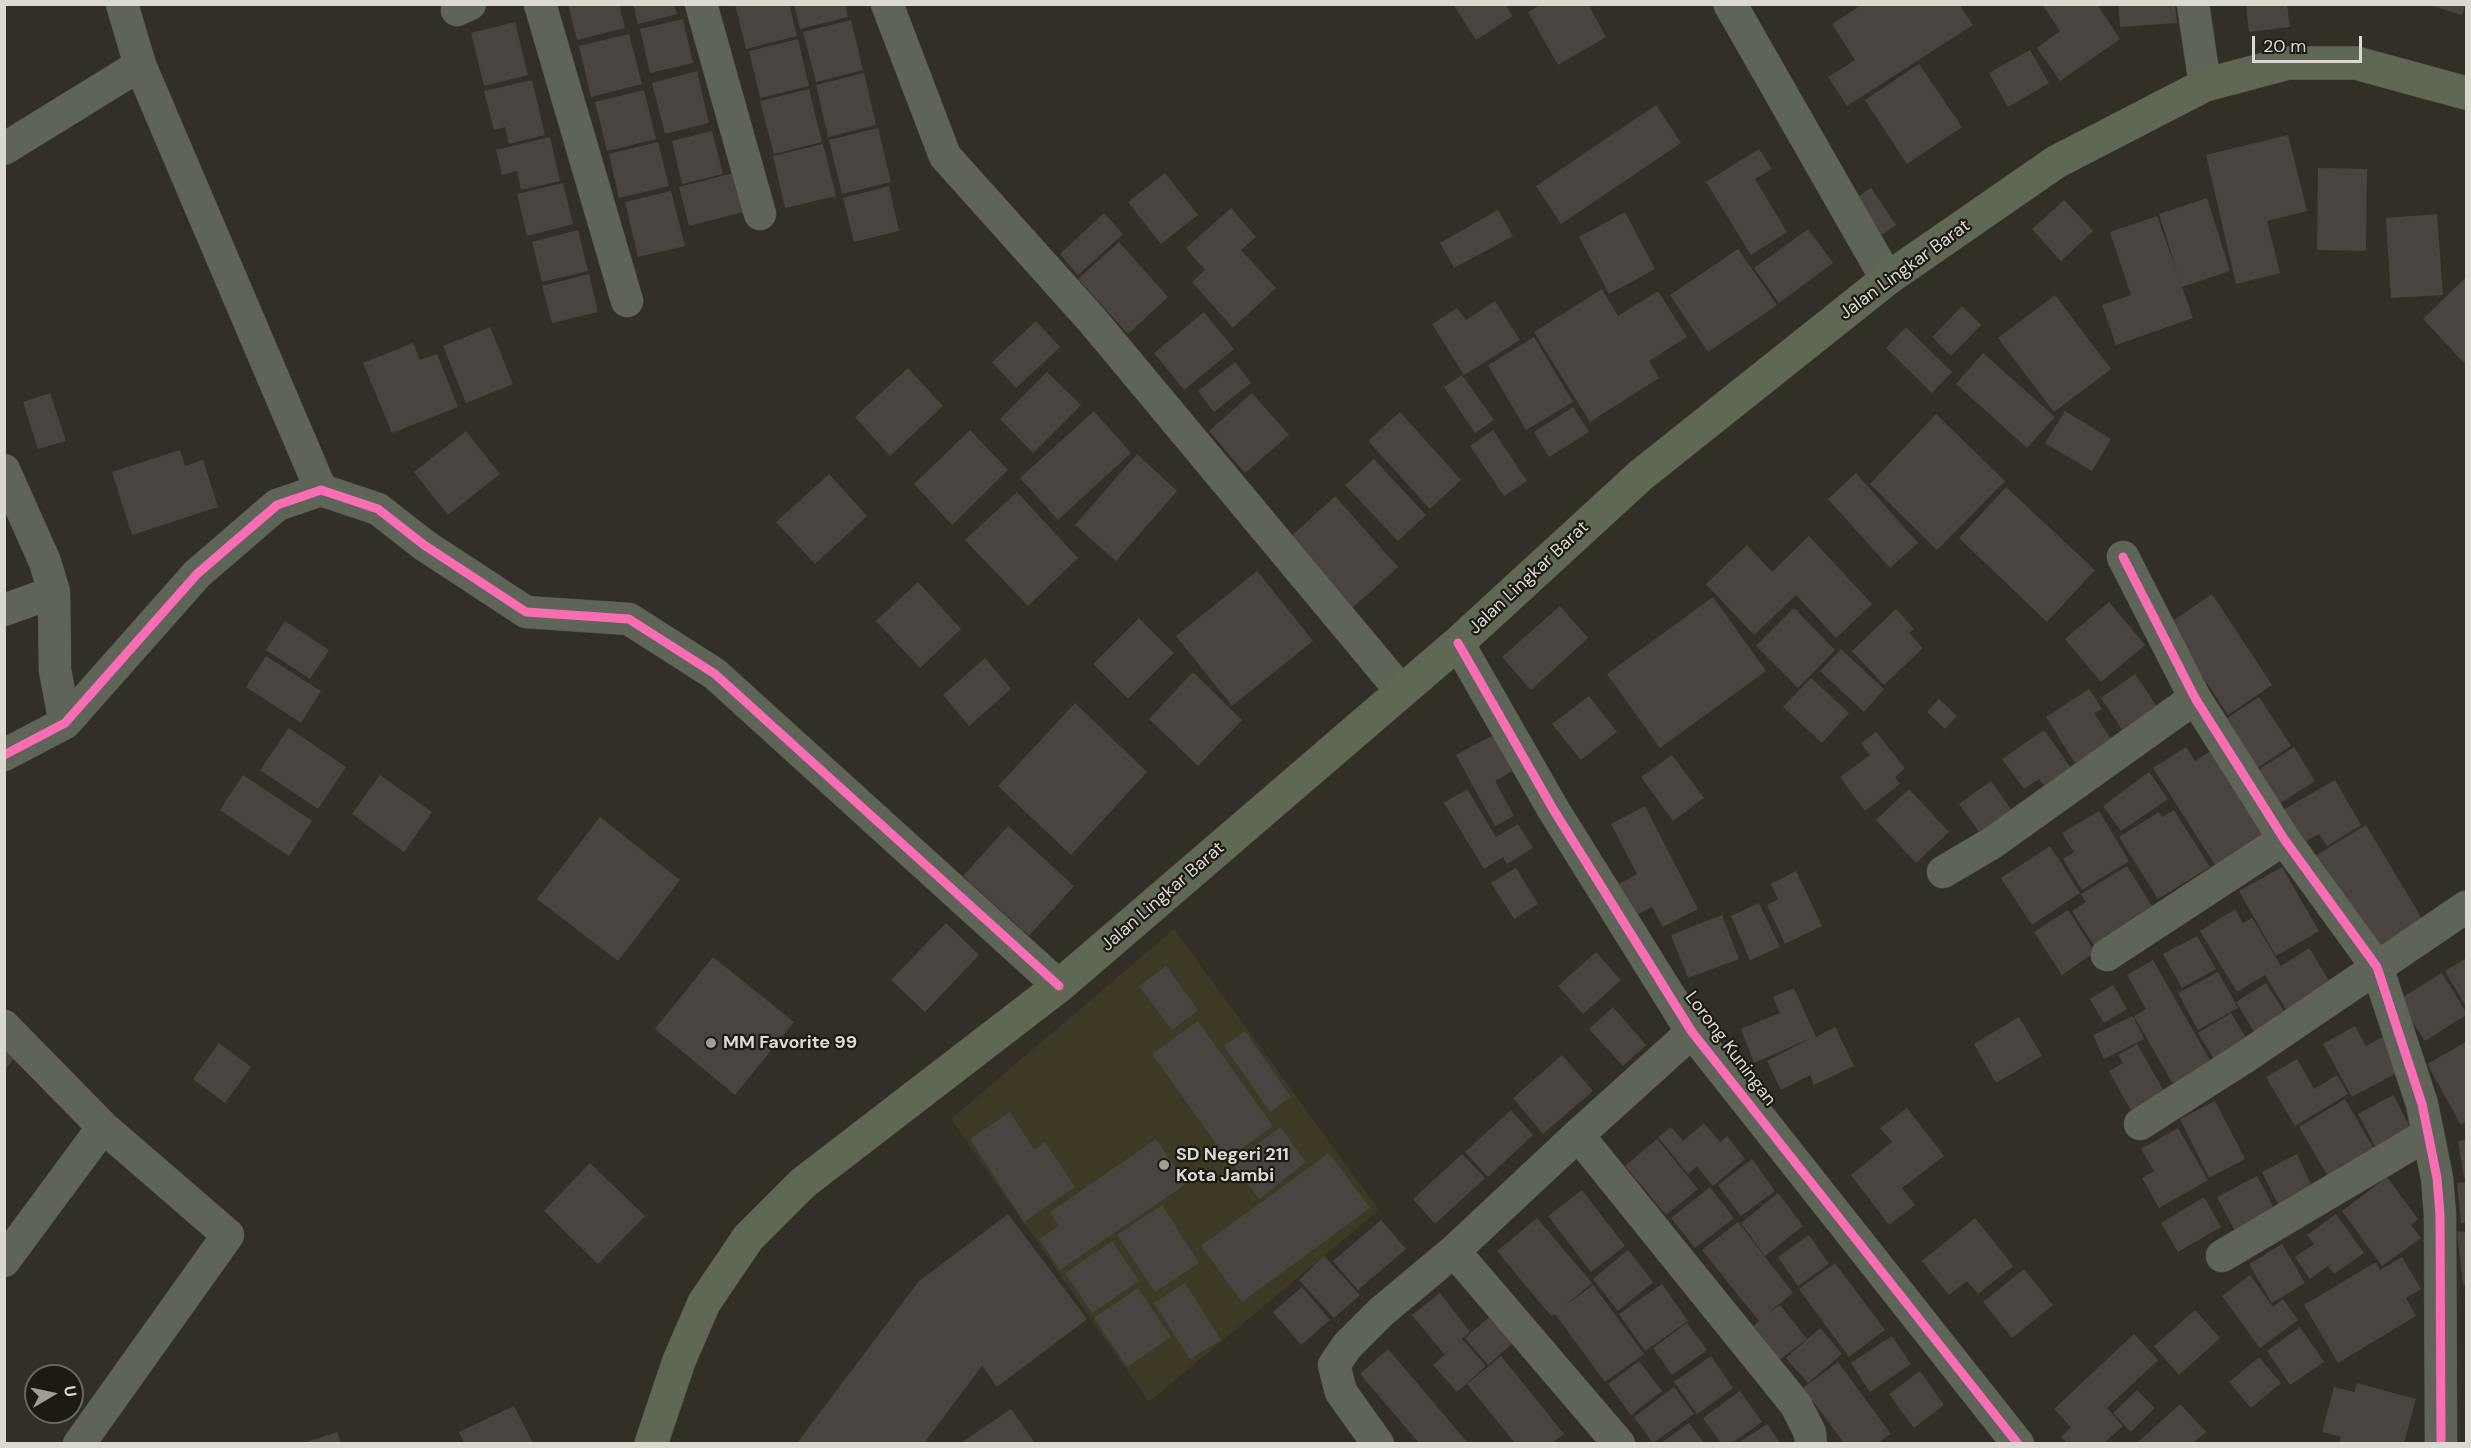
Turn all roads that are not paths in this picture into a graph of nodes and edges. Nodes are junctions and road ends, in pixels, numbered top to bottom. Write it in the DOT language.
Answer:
graph roads {
  1 [pos="122,4"];
  2 [pos="540,4"];
  3 [pos="700,4"];
  4 [pos="887,4"];
  5 [pos="1730,4"];
  6 [pos="2193,4"];
  7 [pos="140,65"];
  8 [pos="2205,84"];
  9 [pos="2466,93"];
  10 [pos="4,149"];
  11 [pos="760,214"];
  12 [pos="1887,279"];
  13 [pos="627,301"];
  14 [pos="5,470"];
  15 [pos="321,490"];
  16 [pos="2123,557"];
  17 [pos="54,592"];
  18 [pos="4,610"];
  19 [pos="1458,643"];
  20 [pos="1402,692"];
  21 [pos="2195,698"];
  22 [pos="65,723"];
  23 [pos="4,755"];
  24 [pos="2284,839"];
  25 [pos="1943,872"];
  26 [pos="2466,907"];
  27 [pos="2107,955"];
  28 [pos="2377,967"];
  29 [pos="1059,986"];
  30 [pos="4,1026"];
  31 [pos="1692,1032"];
  32 [pos="2140,1124"];
  33 [pos="103,1127"];
  34 [pos="2428,1134"];
  35 [pos="1578,1135"];
  36 [pos="1454,1251"];
  37 [pos="2222,1256"];
  38 [pos="4,1261"];
  39 [pos="79,1443"];
  40 [pos="651,1443"];
  41 [pos="1378,1443"];
  42 [pos="1619,1443"];
  43 [pos="1811,1443"];
  44 [pos="2018,1443"];
  45 [pos="2441,1443"];
  1 -- 7 [label="street"];
  2 -- 13 [label="street"];
  3 -- 11 [label="street"];
  4 -- 20 [label="street"];
  5 -- 12 [label="street"];
  6 -- 8 [label="street"];
  7 -- 10 [label="street"];
  7 -- 15 [label="street"];
  8 -- 9 [label="highway, Jalan Lingkar Barat"];
  8 -- 12 [label="highway, Jalan Lingkar Barat"];
  12 -- 19 [label="highway, Jalan Lingkar Barat"];
  14 -- 17 [label="street"];
  15 -- 22 [label="street"];
  15 -- 29 [label="street"];
  16 -- 21 [label="street"];
  17 -- 18 [label="street"];
  17 -- 22 [label="street"];
  19 -- 20 [label="highway, Jalan Lingkar Barat"];
  19 -- 31 [label="street, Lorong Kuningan"];
  20 -- 29 [label="highway, Jalan Lingkar Barat"];
  21 -- 24 [label="street"];
  21 -- 25 [label="street"];
  22 -- 23 [label="street"];
  24 -- 27 [label="street"];
  24 -- 28 [label="street"];
  26 -- 28 [label="street"];
  28 -- 32 [label="street"];
  28 -- 34 [label="street"];
  29 -- 40 [label="highway, Jalan Lingkar Barat"];
  30 -- 33 [label="street"];
  31 -- 35 [label="street"];
  31 -- 44 [label="street, Lorong Kuningan"];
  33 -- 38 [label="street"];
  33 -- 39 [label="street"];
  34 -- 37 [label="street"];
  34 -- 45 [label="street"];
  35 -- 36 [label="street"];
  35 -- 43 [label="street"];
  36 -- 41 [label="street"];
  36 -- 42 [label="street"];
}
